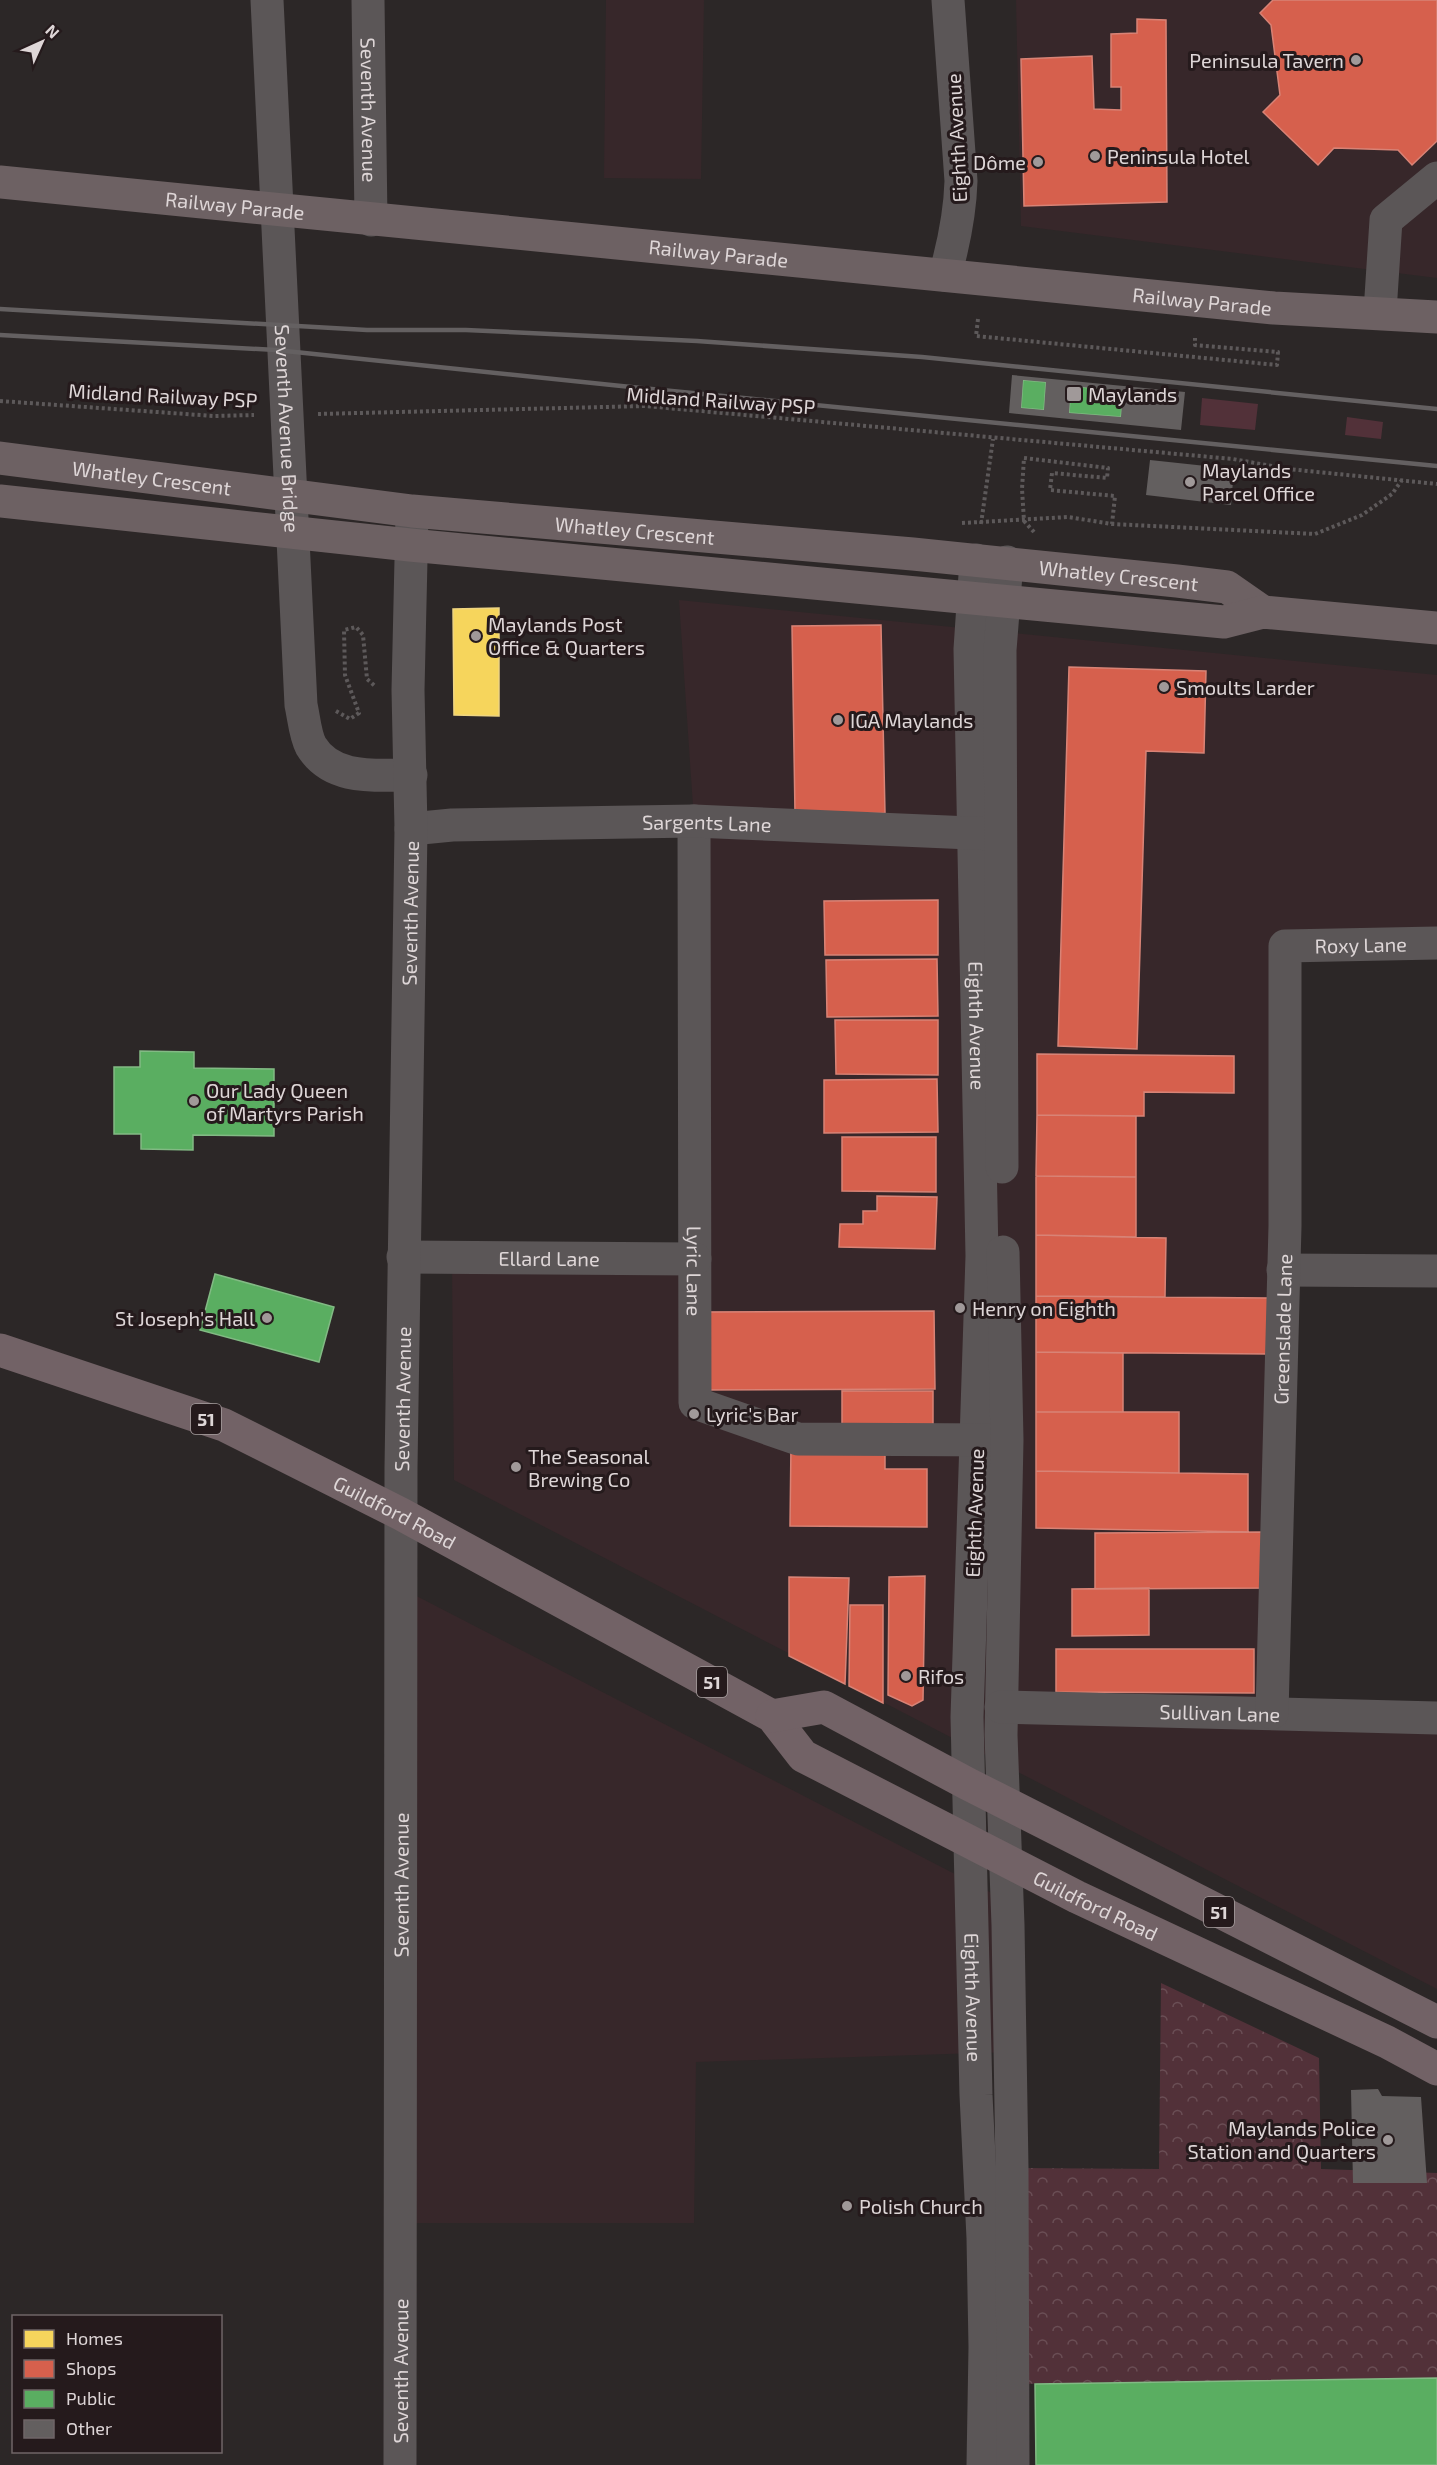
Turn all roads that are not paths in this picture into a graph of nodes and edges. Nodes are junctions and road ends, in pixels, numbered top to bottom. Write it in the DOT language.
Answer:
graph roads {
  1 [pos="267,0"];
  2 [pos="368,0"];
  3 [pos="948,0"];
  4 [pos="1437,178"];
  5 [pos="0,182"];
  6 [pos="371,220"];
  7 [pos="945,274"];
  8 [pos="1380,312"];
  9 [pos="1437,317"];
  10 [pos="0,458"];
  11 [pos="0,501"];
  12 [pos="412,511"];
  13 [pos="410,545"];
  14 [pos="992,561"];
  15 [pos="988,599"];
  16 [pos="1263,612"];
  17 [pos="1437,628"];
  18 [pos="411,776"];
  19 [pos="694,821"];
  20 [pos="411,829"];
  21 [pos="987,834"];
  22 [pos="1437,943"];
  23 [pos="1285,946"];
  24 [pos="403,1257"];
  25 [pos="695,1259"];
  26 [pos="1283,1270"];
  27 [pos="1437,1271"];
  28 [pos="0,1350"];
  29 [pos="992,1440"];
  30 [pos="401,1514"];
  31 [pos="1001,1707"];
  32 [pos="1272,1713"];
  33 [pos="772,1716"];
  34 [pos="1437,1718"];
  35 [pos="968,1784"];
  36 [pos="1002,1802"];
  37 [pos="969,1840"];
  38 [pos="1005,1859"];
  39 [pos="1437,2022"];
  40 [pos="1437,2069"];
  41 [pos="400,2465"];
  42 [pos="983,2465"];
  43 [pos="1013,2465"];
  1 -- 18 [label="street, Seventh Avenue Bridge"];
  2 -- 6 [label="street, Seventh Avenue"];
  3 -- 7 [label="street, Eighth Avenue"];
  4 -- 8 [label="street"];
  5 -- 6 [label="main road, Railway Parade"];
  6 -- 7 [label="main road, Railway Parade"];
  7 -- 8 [label="main road, Railway Parade"];
  8 -- 9 [label="main road, Railway Parade"];
  10 -- 12 [label="main road, Whatley Crescent"];
  11 -- 13 [label="main road, Whatley Crescent"];
  12 -- 13 [label="street, Seventh Avenue"];
  12 -- 14 [label="main road, Whatley Crescent"];
  13 -- 15 [label="main road, Whatley Crescent"];
  13 -- 18 [label="street, Seventh Avenue"];
  14 -- 15 [label="street, Eighth Avenue"];
  14 -- 16 [label="main road, Whatley Crescent"];
  15 -- 16 [label="main road, Whatley Crescent"];
  15 -- 21 [label="street, Eighth Avenue"];
  16 -- 17 [label="main road, Whatley Crescent"];
  18 -- 20 [label="street, Seventh Avenue"];
  19 -- 20 [label="street, Sargents Lane"];
  19 -- 21 [label="street, Sargents Lane"];
  19 -- 25 [label="street, Lyric Lane"];
  20 -- 24 [label="street, Seventh Avenue"];
  21 -- 29 [label="street, Eighth Avenue"];
  22 -- 23 [label="street, Roxy Lane"];
  23 -- 26 [label="street, Greenslade Lane"];
  24 -- 25 [label="street, Ellard Lane"];
  24 -- 30 [label="street, Seventh Avenue"];
  25 -- 29 [label="street, Lyric Lane"];
  26 -- 27 [label="street"];
  26 -- 32 [label="street, Greenslade Lane"];
  28 -- 30 [label="highway, Guildford Road / 51"];
  29 -- 31 [label="street, Eighth Avenue"];
  29 -- 35 [label="street, Eighth Avenue"];
  30 -- 33 [label="highway, Guildford Road / 51"];
  30 -- 41 [label="street, Seventh Avenue"];
  31 -- 32 [label="street, Sullivan Lane"];
  31 -- 36 [label="street, Eighth Avenue"];
  32 -- 34 [label="street, Sullivan Lane"];
  33 -- 35 [label="highway, 51"];
  33 -- 37 [label="highway, Guildford Road / 51"];
  35 -- 36 [label="highway, 51"];
  35 -- 37 [label="street, Eighth Avenue"];
  36 -- 38 [label="street, Eighth Avenue"];
  36 -- 39 [label="highway, 51"];
  37 -- 38 [label="highway, Guildford Road / 51"];
  37 -- 42 [label="street, Eighth Avenue"];
  38 -- 40 [label="highway, Guildford Road / 51"];
  38 -- 43 [label="street, Eighth Avenue"];
}
